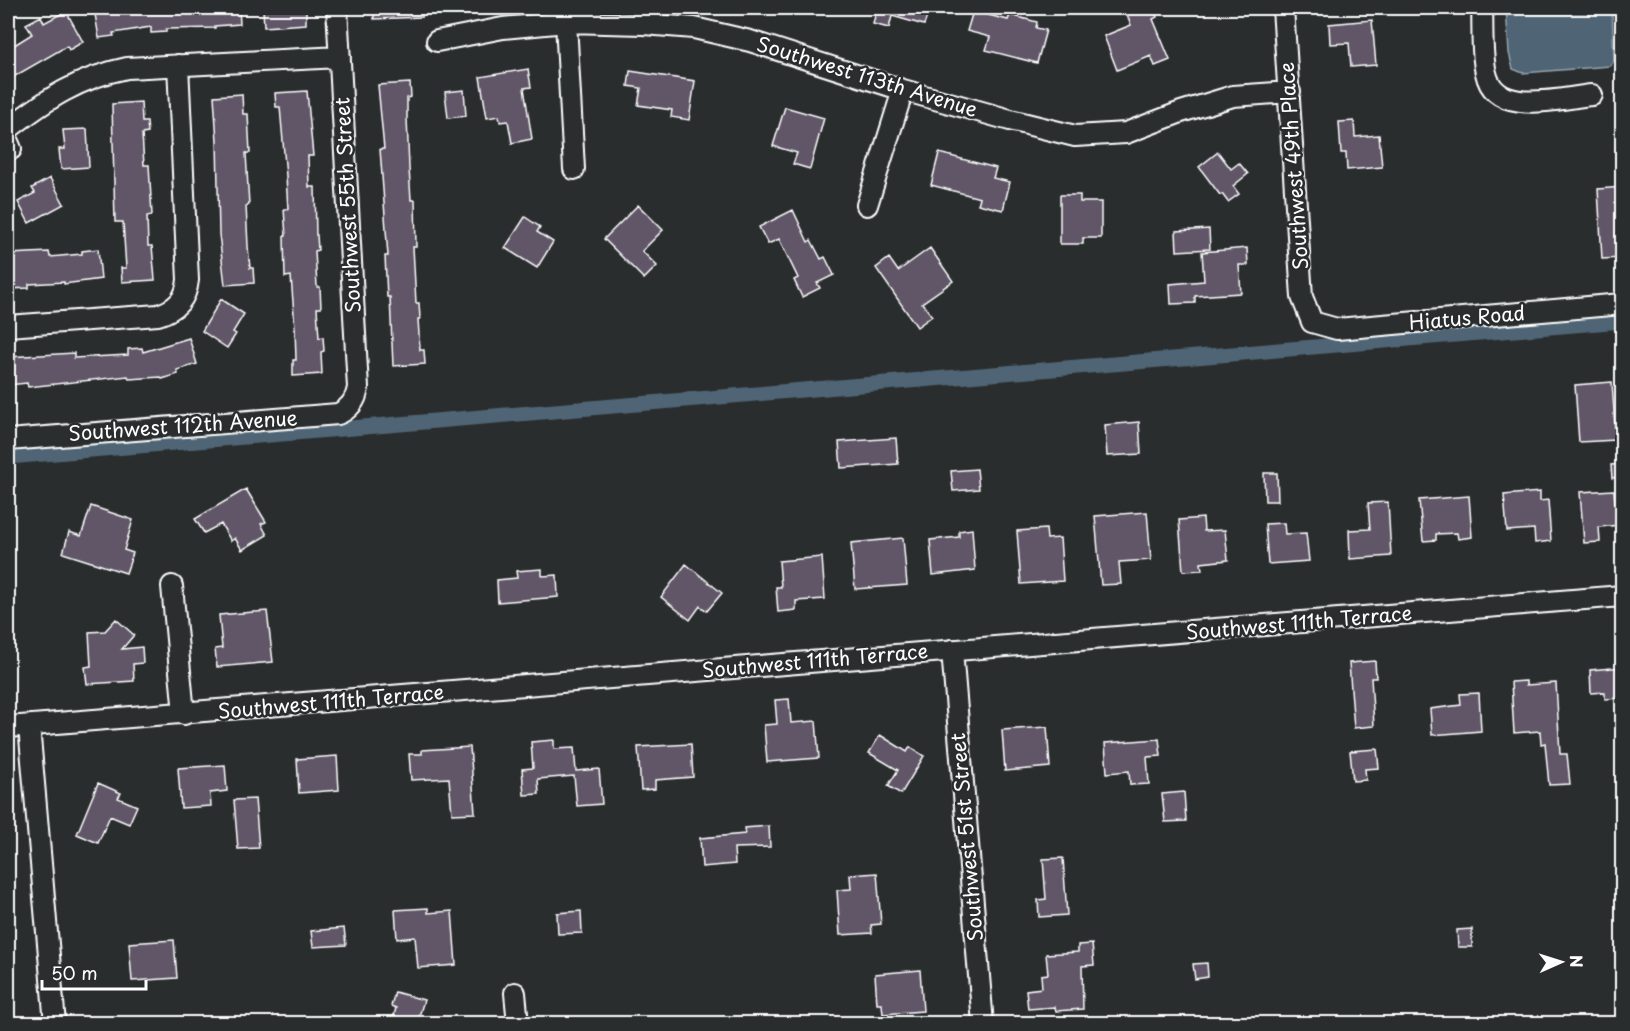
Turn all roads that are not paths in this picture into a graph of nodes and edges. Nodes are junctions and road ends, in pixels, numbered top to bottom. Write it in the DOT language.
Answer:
graph roads {
  1 [pos="337,8"];
  2 [pos="1283,8"];
  3 [pos="1482,8"];
  4 [pos="644,16"];
  5 [pos="566,22"];
  6 [pos="437,41"];
  7 [pos="340,57"];
  8 [pos="178,65"];
  9 [pos="903,90"];
  10 [pos="1290,92"];
  11 [pos="1592,95"];
  12 [pos="8,129"];
  13 [pos="574,170"];
  14 [pos="867,205"];
  15 [pos="1623,304"];
  16 [pos="1312,322"];
  17 [pos="8,326"];
  18 [pos="354,402"];
  19 [pos="8,440"];
  20 [pos="172,586"];
  21 [pos="1623,596"];
  22 [pos="952,650"];
  23 [pos="184,714"];
  24 [pos="29,726"];
  25 [pos="8,727"];
  26 [pos="515,993"];
  27 [pos="55,1023"];
  28 [pos="518,1023"];
  29 [pos="983,1023"];
  1 -- 7 [label="street, Southwest 55th Street"];
  2 -- 10 [label="street, Southwest 49th Place"];
  3 -- 11 [label="street"];
  4 -- 5 [label="street, Southwest 113th Avenue"];
  4 -- 9 [label="street, Southwest 113th Avenue"];
  5 -- 6 [label="street, Southwest 113th Avenue"];
  5 -- 13 [label="street"];
  7 -- 8 [label="street"];
  7 -- 18 [label="street, Southwest 55th Street"];
  8 -- 12 [label="street"];
  8 -- 17 [label="street"];
  9 -- 10 [label="street, Southwest 113th Avenue"];
  9 -- 14 [label="street"];
  10 -- 16 [label="street, Southwest 49th Place"];
  15 -- 16 [label="street, Hiatus Road"];
  18 -- 19 [label="street, Southwest 112th Avenue"];
  20 -- 23 [label="street"];
  21 -- 22 [label="street, Southwest 111th Terrace"];
  22 -- 23 [label="street, Southwest 111th Terrace"];
  22 -- 29 [label="street, Southwest 51st Street"];
  23 -- 24 [label="street, Southwest 111th Terrace"];
  24 -- 25 [label="street, Southwest 111th Terrace"];
  24 -- 27 [label="street"];
  26 -- 28 [label="street"];
}
